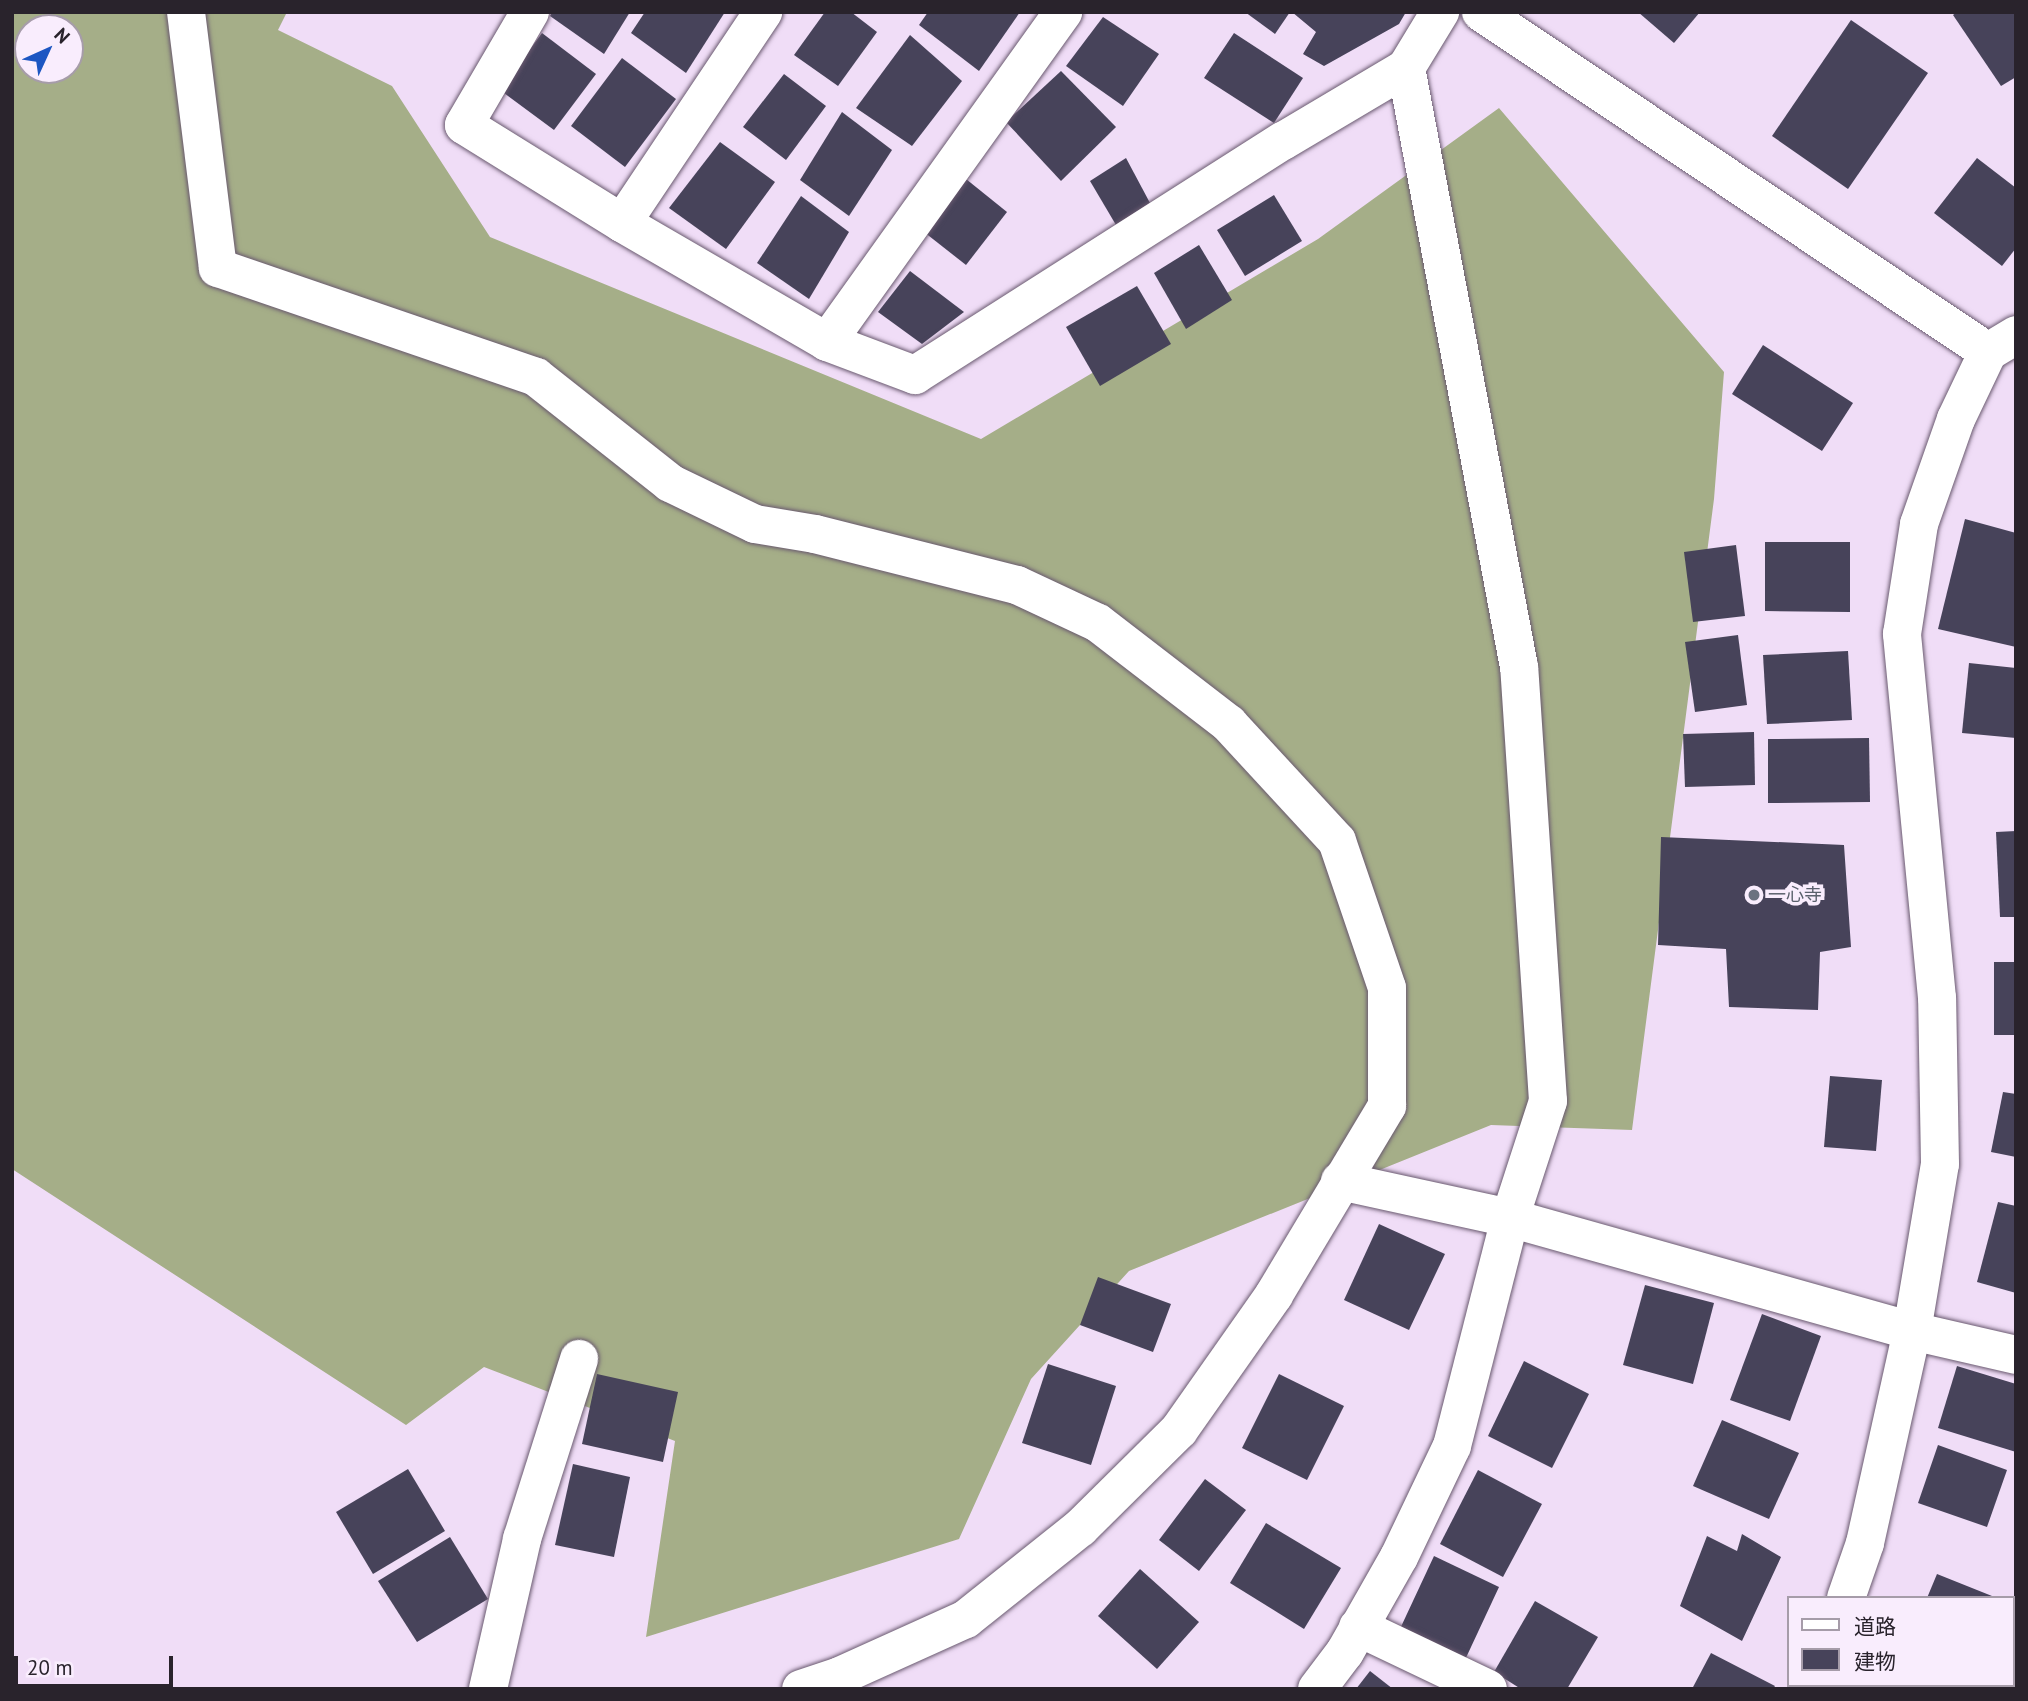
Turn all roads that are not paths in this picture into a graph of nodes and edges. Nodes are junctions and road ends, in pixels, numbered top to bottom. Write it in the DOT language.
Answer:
graph roads {
  1 [pos="186,12"];
  2 [pos="530,12"];
  3 [pos="763,12"];
  4 [pos="1063,12"];
  5 [pos="1440,12"];
  6 [pos="1481,12"];
  7 [pos="1406,68"];
  8 [pos="622,223"];
  9 [pos="827,342"];
  10 [pos="2002,343"];
  11 [pos="1340,1181"];
  12 [pos="1510,1218"];
  13 [pos="1912,1331"];
  14 [pos="2016,1355"];
  15 [pos="579,1359"];
  16 [pos="1847,1596"];
  17 [pos="1358,1627"];
  18 [pos="488,1689"];
  19 [pos="800,1689"];
  20 [pos="1317,1689"];
  21 [pos="1488,1689"];
  1 -- 11 [label="street"];
  2 -- 8 [label="street"];
  3 -- 8 [label="street"];
  4 -- 9 [label="street"];
  5 -- 7 [label="street"];
  6 -- 10 [label="street"];
  7 -- 9 [label="street"];
  7 -- 12 [label="street"];
  8 -- 9 [label="street"];
  10 -- 13 [label="street"];
  11 -- 12 [label="street"];
  11 -- 19 [label="street"];
  12 -- 13 [label="street"];
  12 -- 17 [label="street"];
  13 -- 14 [label="street"];
  13 -- 16 [label="street"];
  15 -- 18 [label="street"];
  17 -- 20 [label="street"];
  17 -- 21 [label="street"];
}
